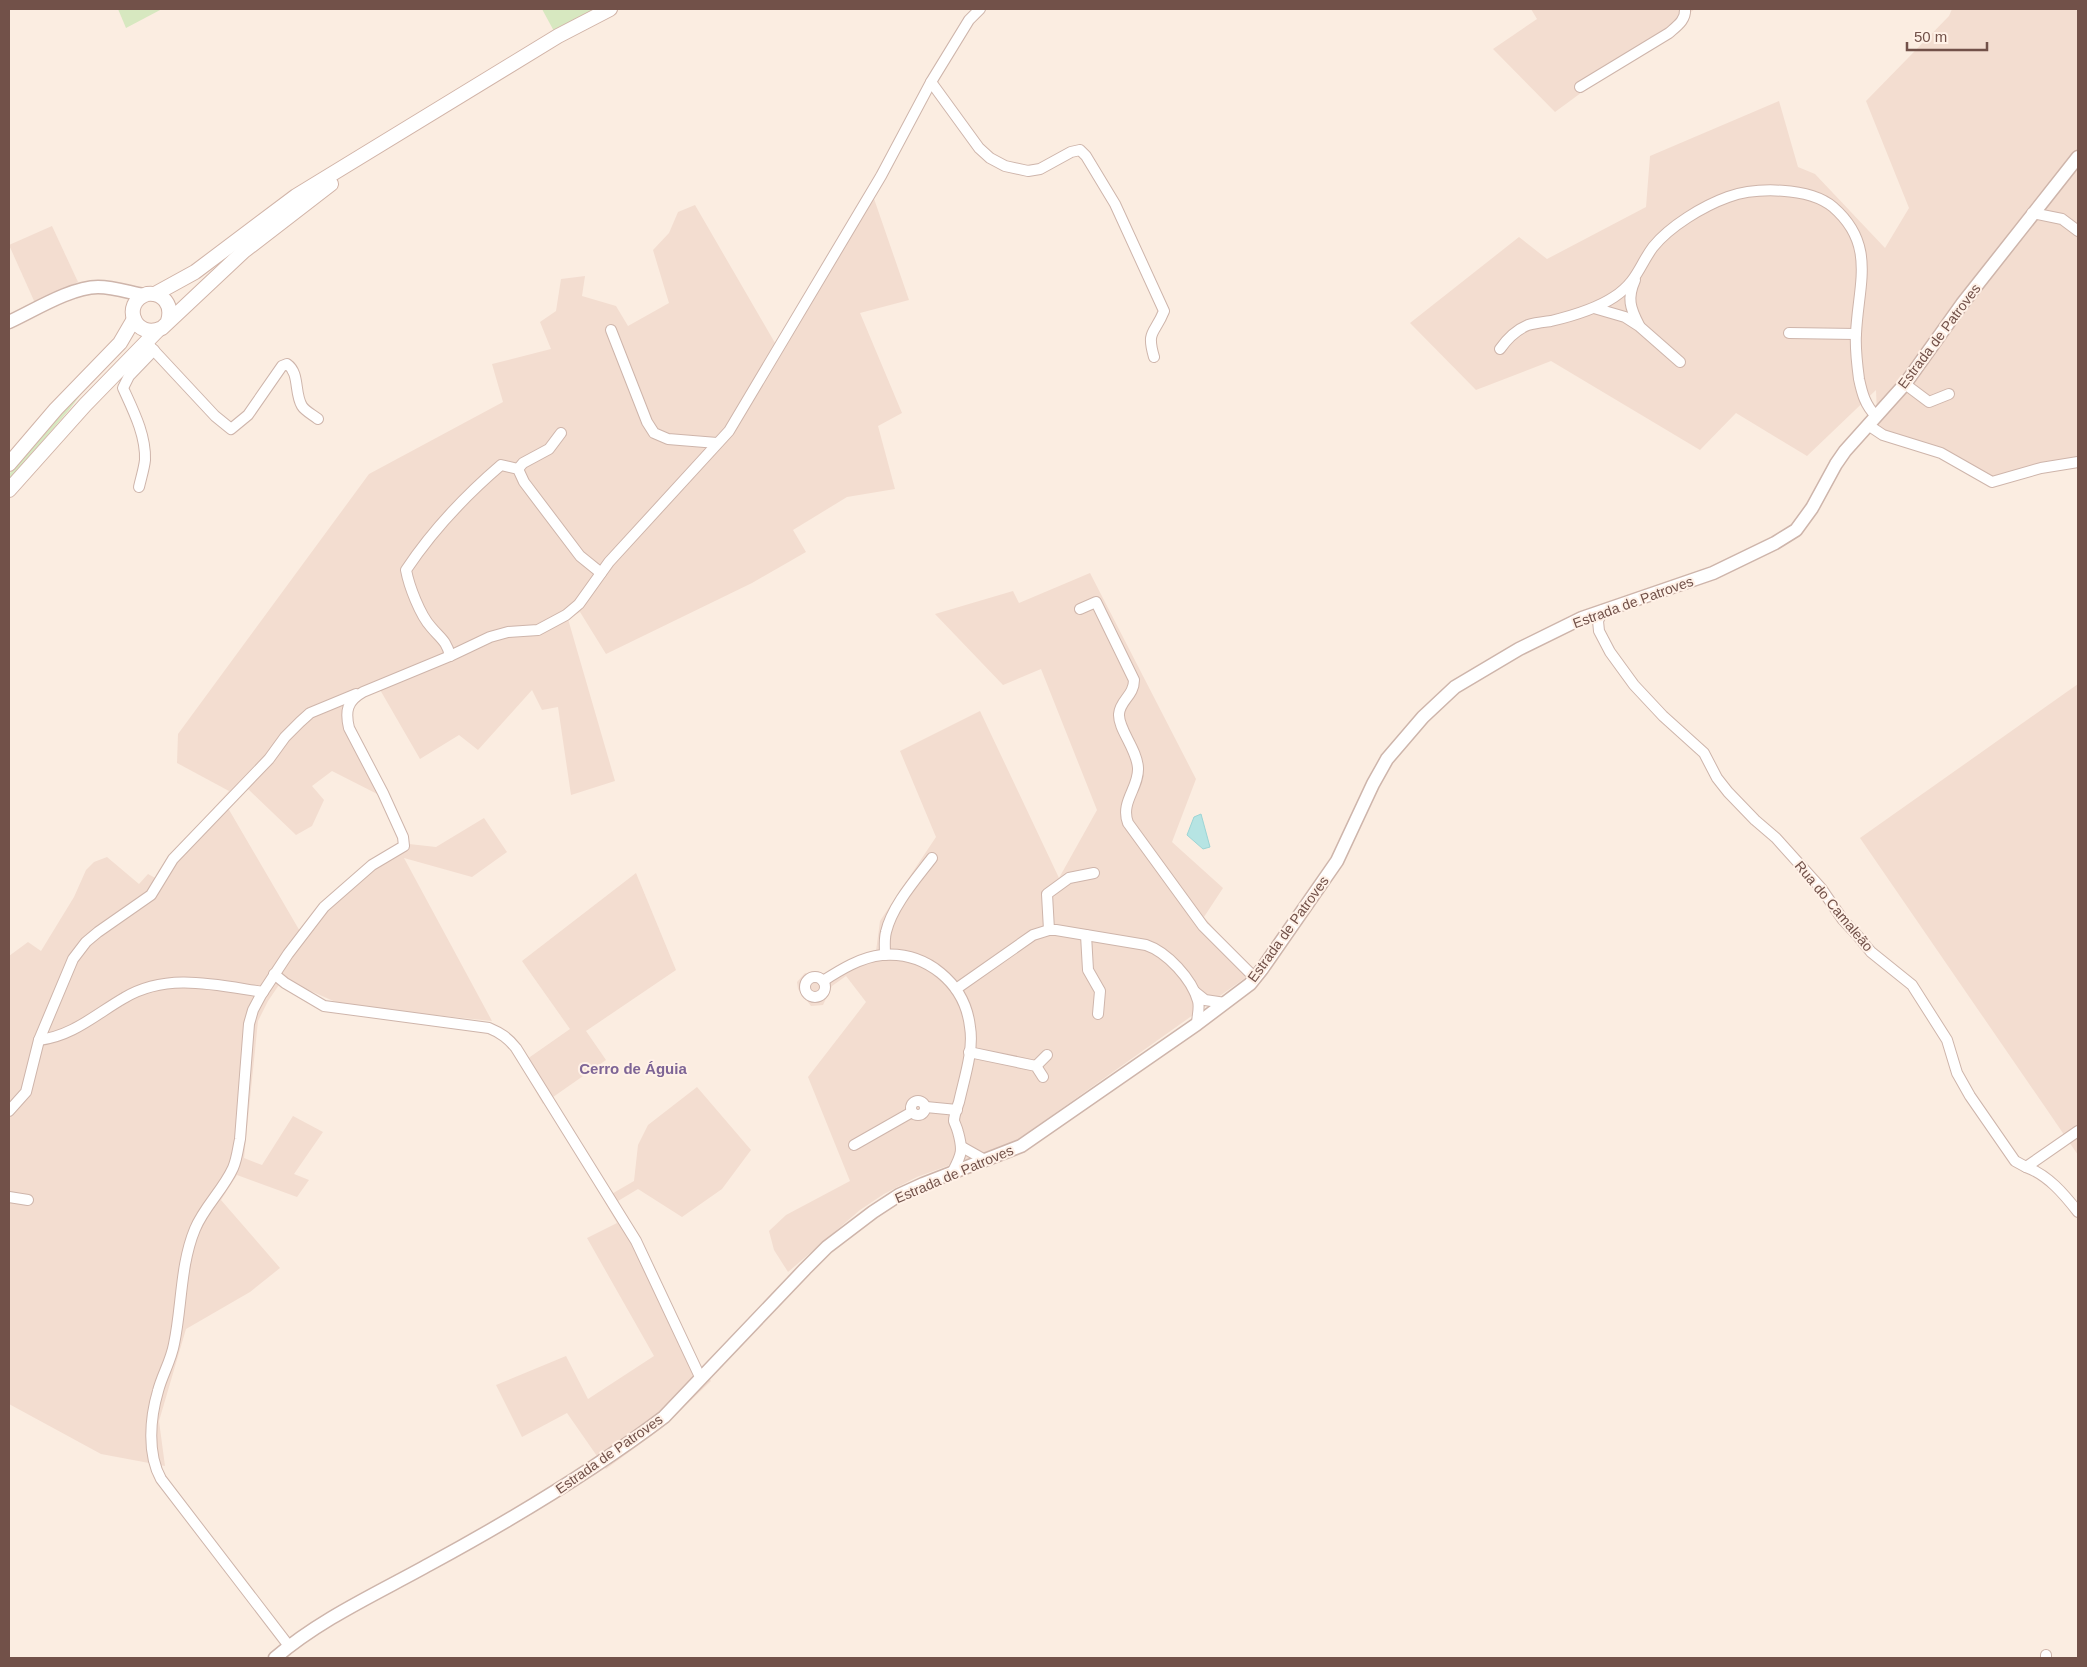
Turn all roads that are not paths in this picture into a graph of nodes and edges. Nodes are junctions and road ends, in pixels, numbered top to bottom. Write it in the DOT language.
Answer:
graph roads {
  1 [pos="610,9"];
  2 [pos="980,9"];
  3 [pos="1686,9"];
  4 [pos="931,82"];
  5 [pos="1580,87"];
  6 [pos="411,127"];
  7 [pos="2078,157"];
  8 [pos="2032,213"];
  9 [pos="2078,231"];
  10 [pos="1636,278"];
  11 [pos="149,295"];
  12 [pos="1594,308"];
  13 [pos="134,319"];
  14 [pos="168,320"];
  15 [pos="9,322"];
  16 [pos="1639,326"];
  17 [pos="158,330"];
  18 [pos="610,330"];
  19 [pos="1789,333"];
  20 [pos="1856,334"];
  21 [pos="150,346"];
  22 [pos="1500,349"];
  23 [pos="1154,357"];
  24 [pos="1680,362"];
  25 [pos="1905,384"];
  26 [pos="1949,394"];
  27 [pos="318,419"];
  28 [pos="1872,420"];
  29 [pos="560,433"];
  30 [pos="717,443"];
  31 [pos="2078,462"];
  32 [pos="9,464"];
  33 [pos="518,469"];
  34 [pos="139,487"];
  35 [pos="9,490"];
  36 [pos="601,573"];
  37 [pos="1080,609"];
  38 [pos="1603,610"];
  39 [pos="1582,618"];
  40 [pos="1599,631"];
  41 [pos="450,656"];
  42 [pos="361,693"];
  43 [pos="337,700"];
  44 [pos="349,728"];
  45 [pos="932,858"];
  46 [pos="1094,873"];
  47 [pos="1049,930"];
  48 [pos="1086,935"];
  49 [pos="885,955"];
  50 [pos="274,974"];
  51 [pos="1255,978"];
  52 [pos="823,981"];
  53 [pos="956,989"];
  54 [pos="263,992"];
  55 [pos="1194,992"];
  56 [pos="1226,1003"];
  57 [pos="1098,1014"];
  58 [pos="1197,1024"];
  59 [pos="39,1040"];
  60 [pos="968,1052"];
  61 [pos="1047,1055"];
  62 [pos="1036,1066"];
  63 [pos="1042,1077"];
  64 [pos="957,1110"];
  65 [pos="9,1111"];
  66 [pos="2078,1131"];
  67 [pos="854,1145"];
  68 [pos="962,1147"];
  69 [pos="985,1160"];
  70 [pos="2026,1168"];
  71 [pos="953,1171"];
  72 [pos="9,1197"];
  73 [pos="28,1200"];
  74 [pos="2078,1212"];
  75 [pos="701,1379"];
  76 [pos="289,1646"];
  77 [pos="275,1658"];
  1 -- 6 [label="main road"];
  2 -- 4 [label="street"];
  3 -- 5 [label="street"];
  4 -- 23 [label="street"];
  4 -- 30 [label="street"];
  6 -- 11 [label="main road"];
  6 -- 14 [label="main road"];
  7 -- 8 [label="street, Estrada de Patroves"];
  8 -- 9 [label="street"];
  8 -- 25 [label="street, Estrada de Patroves"];
  10 -- 12 [label="street"];
  10 -- 16 [label="street"];
  10 -- 20 [label="street"];
  11 -- 13 [label="main road"];
  11 -- 14 [label="main road"];
  11 -- 15 [label="street"];
  12 -- 16 [label="street"];
  12 -- 22 [label="street"];
  13 -- 17 [label="main road"];
  13 -- 32 [label="main road"];
  14 -- 17 [label="main road"];
  16 -- 24 [label="street"];
  17 -- 21 [label="main road"];
  18 -- 30 [label="street"];
  19 -- 20 [label="street"];
  20 -- 28 [label="street"];
  21 -- 27 [label="street"];
  21 -- 34 [label="street"];
  21 -- 35 [label="main road"];
  25 -- 26 [label="street"];
  25 -- 28 [label="street, Estrada de Patroves"];
  28 -- 31 [label="street"];
  28 -- 38 [label="street, Estrada de Patroves"];
  29 -- 33 [label="street"];
  30 -- 36 [label="street"];
  33 -- 36 [label="street"];
  33 -- 41 [label="street"];
  36 -- 41 [label="street"];
  37 -- 51 [label="street"];
  38 -- 39 [label="street, Estrada de Patroves"];
  38 -- 40 [label="street"];
  39 -- 40 [label="street"];
  39 -- 51 [label="street, Estrada de Patroves"];
  40 -- 70 [label="street, Rua do Camaleão"];
  41 -- 42 [label="street"];
  42 -- 43 [label="street"];
  42 -- 44 [label="street"];
  43 -- 44 [label="street"];
  43 -- 59 [label="street"];
  44 -- 50 [label="street"];
  45 -- 49 [label="street"];
  46 -- 47 [label="street"];
  47 -- 48 [label="street"];
  47 -- 53 [label="street"];
  48 -- 55 [label="street"];
  48 -- 57 [label="street"];
  49 -- 52 [label="street"];
  49 -- 53 [label="street"];
  50 -- 54 [label="street"];
  50 -- 75 [label="street"];
  51 -- 56 [label="street, Estrada de Patroves"];
  53 -- 60 [label="street"];
  54 -- 59 [label="street"];
  54 -- 76 [label="street"];
  55 -- 56 [label="street"];
  55 -- 58 [label="street"];
  56 -- 58 [label="street, Estrada de Patroves"];
  58 -- 69 [label="street, Estrada de Patroves"];
  59 -- 65 [label="street"];
  60 -- 62 [label="street"];
  60 -- 64 [label="street"];
  61 -- 62 [label="street"];
  62 -- 63 [label="street"];
  64 -- 67 [label="street"];
  64 -- 68 [label="street"];
  66 -- 70 [label="street"];
  68 -- 69 [label="street"];
  68 -- 71 [label="street"];
  69 -- 71 [label="street, Estrada de Patroves"];
  70 -- 74 [label="street, Rua do Camaleão"];
  71 -- 75 [label="street, Estrada de Patroves"];
  72 -- 73 [label="street"];
  75 -- 76 [label="street, Estrada de Patroves"];
  76 -- 77 [label="street, Estrada de Patroves"];
}
